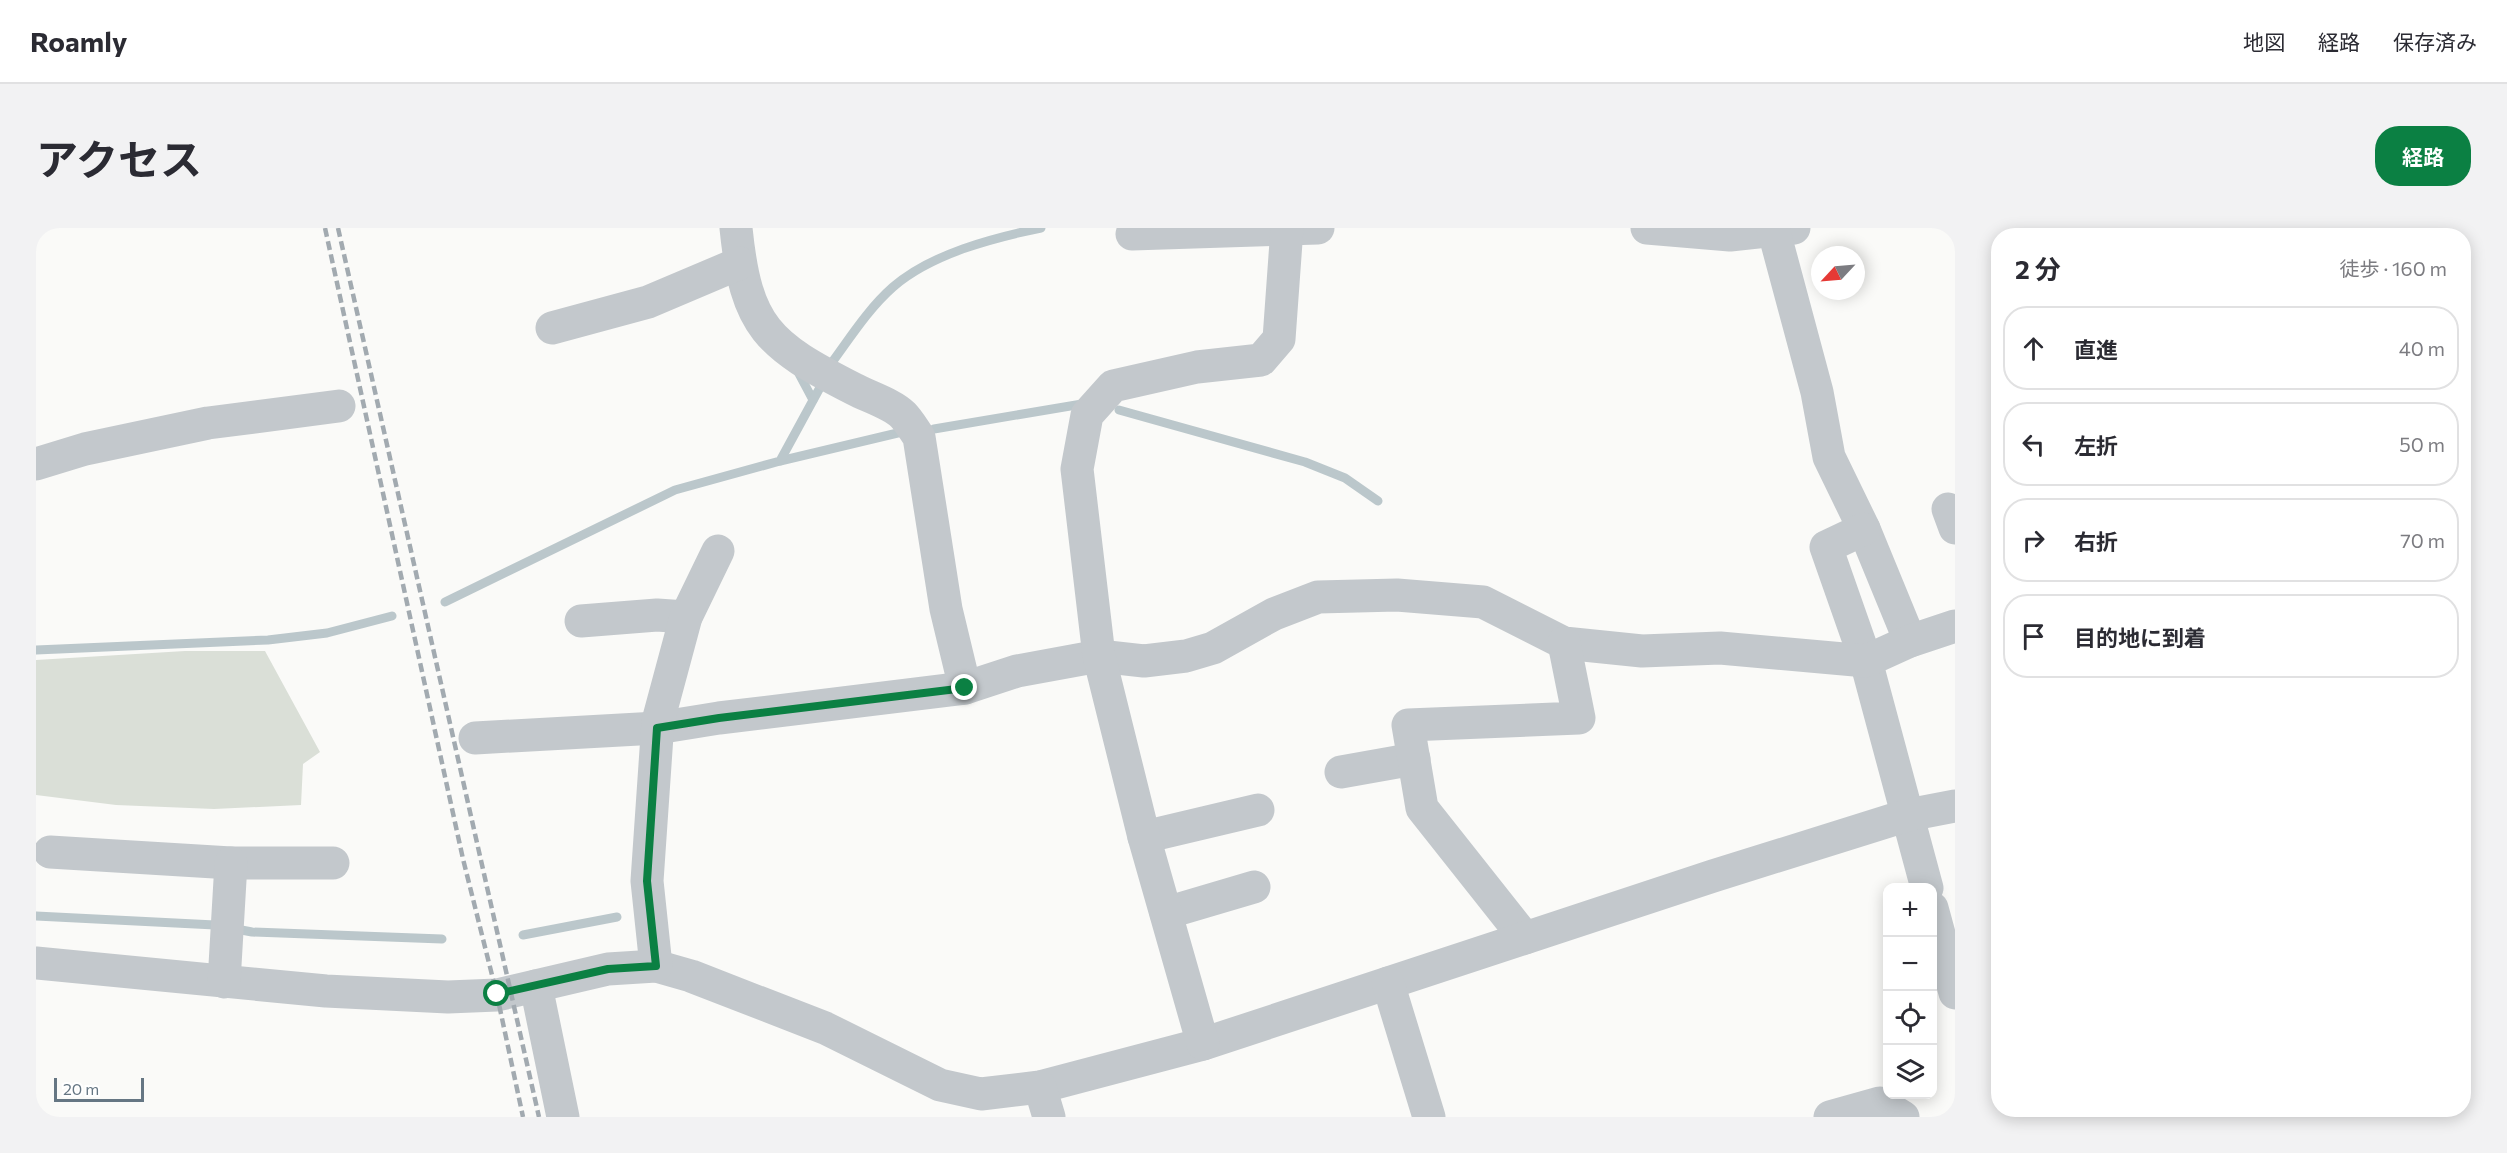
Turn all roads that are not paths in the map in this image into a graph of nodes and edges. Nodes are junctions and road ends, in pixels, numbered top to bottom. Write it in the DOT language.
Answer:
graph roads {
  1 [pos="736,228"];
  2 [pos="1647,228"];
  3 [pos="1298,229"];
  4 [pos="1781,230"];
  5 [pos="1132,234"];
  6 [pos="740,263"];
  7 [pos="552,328"];
  8 [pos="339,406"];
  9 [pos="36,464"];
  10 [pos="1864,529"];
  11 [pos="718,551"];
  12 [pos="686,617"];
  13 [pos="581,621"];
  14 [pos="1955,626"];
  15 [pos="1910,641"];
  16 [pos="1564,643"];
  17 [pos="1099,656"];
  18 [pos="1866,661"];
  19 [pos="965,688"];
  20 [pos="657,728"];
  21 [pos="475,738"];
  22 [pos="1414,759"];
  23 [pos="1341,772"];
  24 [pos="1955,806"];
  25 [pos="1258,810"];
  26 [pos="1908,815"];
  27 [pos="1144,837"];
  28 [pos="50,852"];
  29 [pos="231,863"];
  30 [pos="333,863"];
  31 [pos="1926,883"];
  32 [pos="1254,887"];
  33 [pos="1166,913"];
  34 [pos="1937,926"];
  35 [pos="1525,938"];
  36 [pos="36,963"];
  37 [pos="656,966"];
  38 [pos="224,982"];
  39 [pos="1388,984"];
  40 [pos="536,986"];
  41 [pos="1955,993"];
  42 [pos="1203,1044"];
  43 [pos="1045,1102"];
  44 [pos="563,1117"];
  45 [pos="1429,1117"];
  46 [pos="1830,1117"];
  47 [pos="1904,1117"];
  1 -- 6 [label="street"];
  2 -- 4 [label="street"];
  3 -- 5 [label="street"];
  3 -- 17 [label="street"];
  4 -- 10 [label="street"];
  6 -- 7 [label="street"];
  6 -- 19 [label="street"];
  8 -- 9 [label="street"];
  10 -- 15 [label="street"];
  10 -- 18 [label="street"];
  11 -- 12 [label="street"];
  12 -- 13 [label="street"];
  12 -- 20 [label="street"];
  14 -- 15 [label="street"];
  15 -- 18 [label="street"];
  16 -- 17 [label="street"];
  16 -- 18 [label="street"];
  16 -- 22 [label="street"];
  17 -- 19 [label="street"];
  17 -- 27 [label="street"];
  18 -- 26 [label="street"];
  19 -- 20 [label="street"];
  20 -- 21 [label="street"];
  20 -- 37 [label="street"];
  22 -- 23 [label="street"];
  22 -- 35 [label="street"];
  24 -- 26 [label="street"];
  25 -- 27 [label="street"];
  26 -- 31 [label="street"];
  26 -- 35 [label="street"];
  27 -- 33 [label="street"];
  28 -- 29 [label="street"];
  29 -- 30 [label="street"];
  29 -- 38 [label="street"];
  32 -- 33 [label="street"];
  33 -- 42 [label="street"];
  34 -- 41 [label="street"];
  35 -- 39 [label="street"];
  36 -- 38 [label="street"];
  37 -- 40 [label="street"];
  37 -- 43 [label="street"];
  38 -- 40 [label="street"];
  39 -- 42 [label="street"];
  39 -- 45 [label="street"];
  40 -- 44 [label="street"];
  42 -- 43 [label="street"];
  46 -- 47 [label="street"];
}
